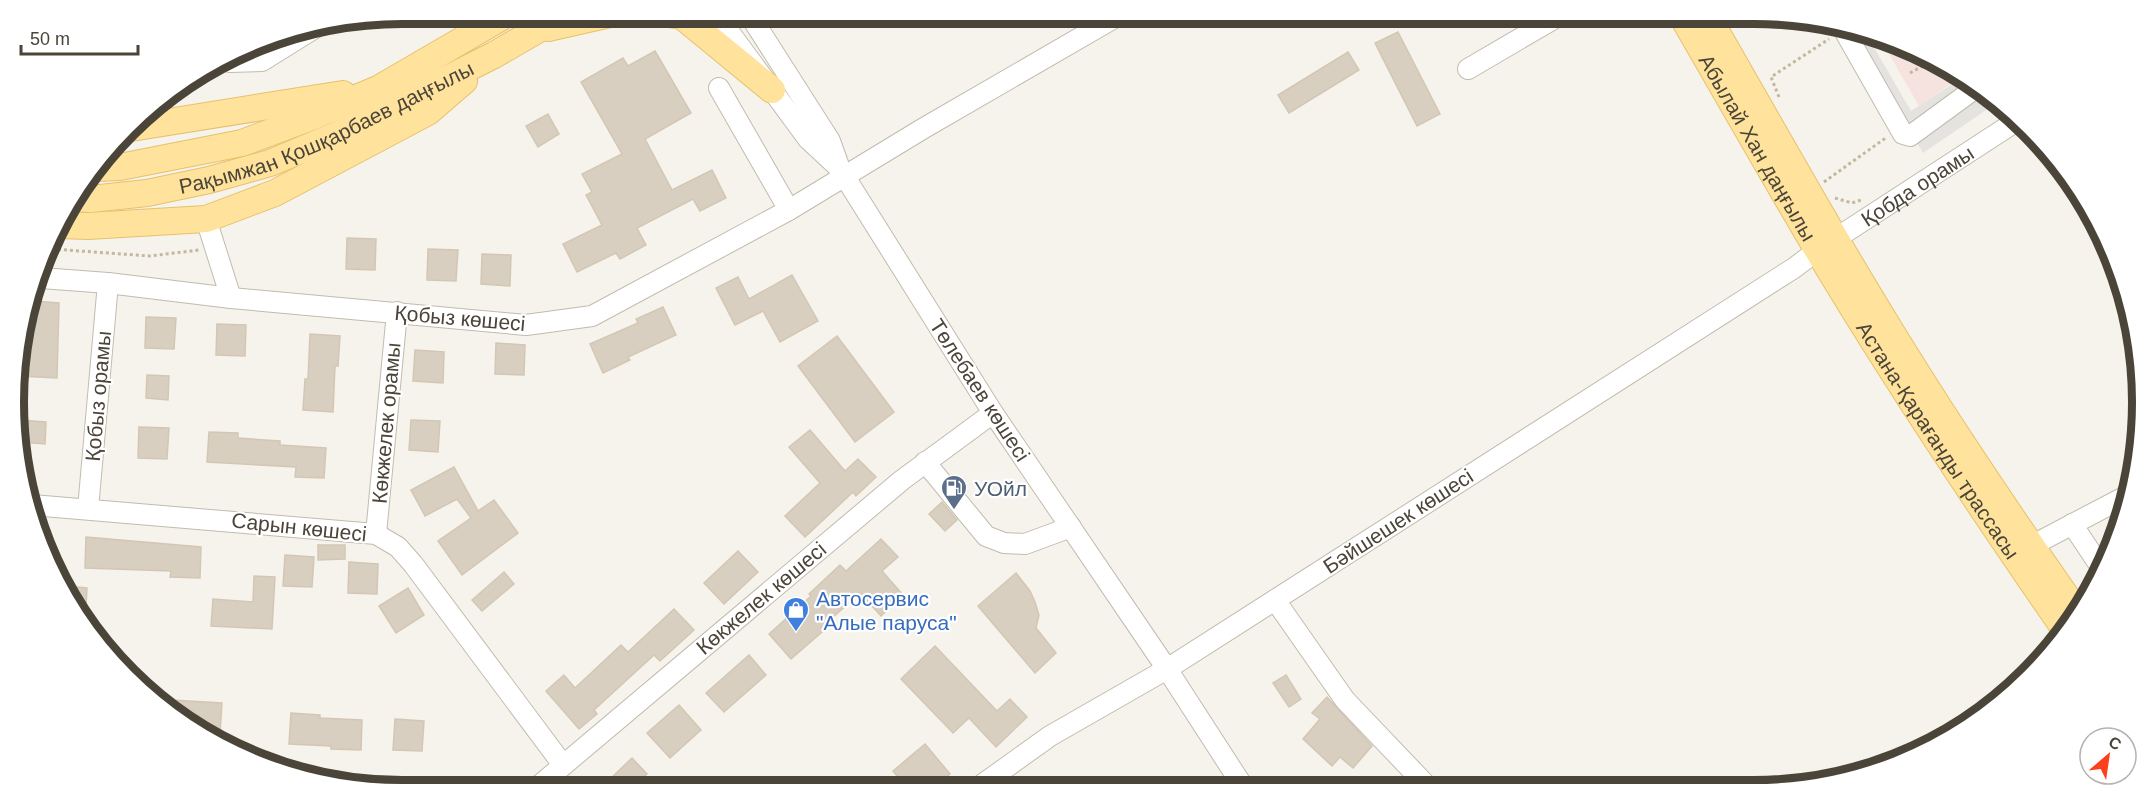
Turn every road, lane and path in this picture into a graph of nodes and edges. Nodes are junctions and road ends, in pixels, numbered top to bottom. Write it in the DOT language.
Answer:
graph roads {
  1 [pos="490,24"];
  2 [pos="547,24"];
  3 [pos="567,24"];
  4 [pos="692,24"];
  5 [pos="723,24"];
  6 [pos="755,24"];
  7 [pos="1102,24"];
  8 [pos="1545,24"];
  9 [pos="1687,24"];
  10 [pos="1711,24"];
  11 [pos="533,32"];
  12 [pos="1834,33"];
  13 [pos="1847,36"];
  14 [pos="298,39"];
  15 [pos="494,55"];
  16 [pos="238,62"];
  17 [pos="1925,65"];
  18 [pos="1468,69"];
  19 [pos="1910,73"];
  20 [pos="719,88"];
  21 [pos="378,89"];
  22 [pos="772,90"];
  23 [pos="1970,92"];
  24 [pos="1784,106"];
  25 [pos="2010,125"];
  26 [pos="144,126"];
  27 [pos="1899,129"];
  28 [pos="106,168"];
  29 [pos="842,172"];
  30 [pos="1820,184"];
  31 [pos="1830,197"];
  32 [pos="84,199"];
  33 [pos="1862,200"];
  34 [pos="789,210"];
  35 [pos="206,219"];
  36 [pos="68,225"];
  37 [pos="214,244"];
  38 [pos="1826,244"];
  39 [pos="56,249"];
  40 [pos="44,279"];
  41 [pos="108,283"];
  42 [pos="231,298"];
  43 [pos="397,312"];
  44 [pos="993,413"];
  45 [pos="926,462"];
  46 [pos="2119,500"];
  47 [pos="39,505"];
  48 [pos="88,509"];
  49 [pos="2072,524"];
  50 [pos="1071,527"];
  51 [pos="376,534"];
  52 [pos="2031,546"];
  53 [pos="2097,561"];
  54 [pos="1275,600"];
  55 [pos="2072,605"];
  56 [pos="2060,623"];
  57 [pos="1167,669"];
  58 [pos="563,765"];
  59 [pos="546,780"];
  60 [pos="989,780"];
  61 [pos="1238,780"];
  62 [pos="1421,780"];
  1 -- 21 [label="main road, Рақымжан Қошқарбаев даңғылы"];
  2 -- 11 [label="main road, Рақымжан Қошқарбаев даңғылы"];
  3 -- 11 [label="main road"];
  4 -- 22 [label="main road"];
  5 -- 22 [label="street, Төлебаев көшесі"];
  6 -- 29 [label="street, Төлебаев көшесі"];
  7 -- 29 [label="street, Қобыз көшесі"];
  8 -- 18 [label="street"];
  9 -- 38 [label="main road, Абылай Хан даңғылы"];
  10 -- 38 [label="main road, Абылай Хан даңғылы"];
  11 -- 15 [label="main road, Рақымжан Қошқарбаев даңғылы"];
  12 -- 24 [label="path"];
  13 -- 27 [label="street"];
  14 -- 16 [label="street"];
  15 -- 32 [label="main road, Рақымжан Қошқарбаев даңғылы"];
  15 -- 35 [label="main road"];
  17 -- 19 [label="path"];
  20 -- 34 [label="street"];
  21 -- 26 [label="main road"];
  21 -- 28 [label="main road, Рақымжан Қошқарбаев даңғылы"];
  22 -- 29 [label="street, Төлебаев көшесі"];
  23 -- 27 [label="street"];
  25 -- 38 [label="street, Қобда орамы"];
  27 -- 30 [label="path"];
  29 -- 34 [label="street, Қобыз көшесі"];
  29 -- 44 [label="street, Төлебаев көшесі"];
  31 -- 33 [label="path"];
  34 -- 43 [label="street, Қобыз көшесі"];
  35 -- 36 [label="main road"];
  35 -- 37 [label="street"];
  37 -- 39 [label="path"];
  37 -- 42 [label="street"];
  38 -- 52 [label="main road, Астана-Қарағанды трассасы"];
  38 -- 54 [label="street, Бәйшешек көшесі"];
  38 -- 56 [label="main road, Астана-Қарағанды трассасы"];
  40 -- 41 [label="street, Қобыз көшесі"];
  41 -- 42 [label="street, Қобыз көшесі"];
  41 -- 48 [label="street, Қобыз орамы"];
  42 -- 43 [label="street, Қобыз көшесі"];
  43 -- 51 [label="street, Көкжелек орамы"];
  44 -- 45 [label="street, Көкжелек көшесі"];
  44 -- 50 [label="street, Төлебаев көшесі"];
  45 -- 50 [label="street"];
  45 -- 58 [label="street, Көкжелек көшесі"];
  46 -- 49 [label="street"];
  47 -- 48 [label="street, Сарын көшесі"];
  48 -- 51 [label="street, Сарын көшесі"];
  49 -- 52 [label="street"];
  49 -- 53 [label="street"];
  50 -- 57 [label="street, Төлебаев көшесі"];
  51 -- 58 [label="street, Сарын көшесі"];
  52 -- 55 [label="main road, Астана-Қарағанды трассасы"];
  54 -- 57 [label="street, Бәйшешек көшесі"];
  54 -- 62 [label="street"];
  57 -- 60 [label="street, Бәйшешек көшесі"];
  57 -- 61 [label="street, Төлебаев көшесі"];
  58 -- 59 [label="street, Көкжелек көшесі"];
}
